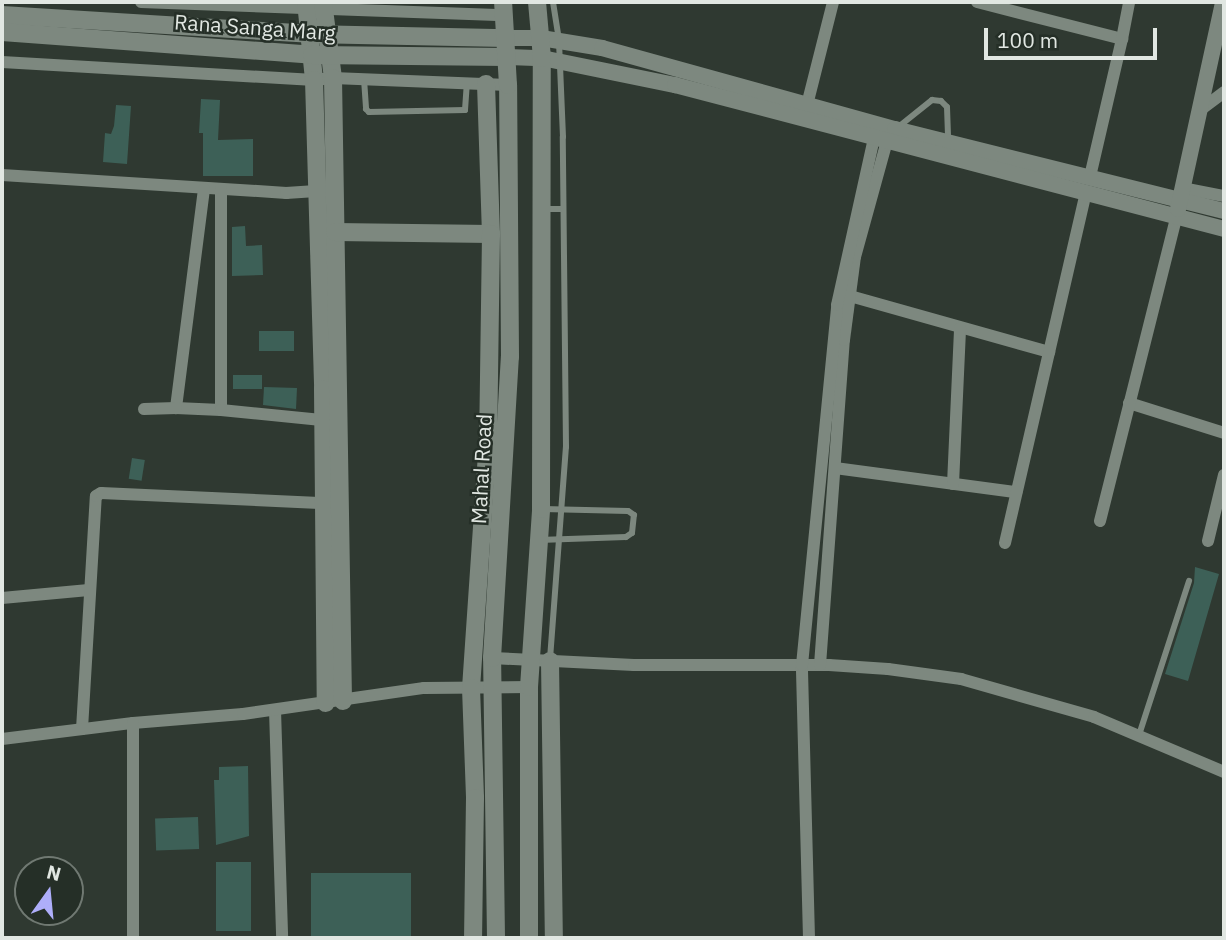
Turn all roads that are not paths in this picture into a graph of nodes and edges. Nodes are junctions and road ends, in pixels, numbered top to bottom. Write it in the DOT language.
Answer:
graph roads {
  1 [pos="141,2"];
  2 [pos="537,2"];
  3 [pos="553,2"];
  4 [pos="833,2"];
  5 [pos="977,2"];
  6 [pos="1129,2"];
  7 [pos="1223,2"];
  8 [pos="195,3"];
  9 [pos="315,5"];
  10 [pos="1002,5"];
  11 [pos="477,8"];
  12 [pos="504,8"];
  13 [pos="2,15"];
  14 [pos="195,27"];
  15 [pos="2,32"];
  16 [pos="318,34"];
  17 [pos="506,38"];
  18 [pos="550,39"];
  19 [pos="1122,39"];
  20 [pos="321,56"];
  21 [pos="507,57"];
  22 [pos="551,59"];
  23 [pos="2,62"];
  24 [pos="332,78"];
  25 [pos="365,79"];
  26 [pos="314,80"];
  27 [pos="467,83"];
  28 [pos="486,84"];
  29 [pos="508,85"];
  30 [pos="1224,92"];
  31 [pos="807,105"];
  32 [pos="1199,111"];
  33 [pos="886,136"];
  34 [pos="948,142"];
  35 [pos="2,175"];
  36 [pos="1088,184"];
  37 [pos="204,188"];
  38 [pos="221,189"];
  39 [pos="316,191"];
  40 [pos="1224,196"];
  41 [pos="1180,201"];
  42 [pos="541,209"];
  43 [pos="563,209"];
  44 [pos="1224,211"];
  45 [pos="1224,229"];
  46 [pos="335,232"];
  47 [pos="491,234"];
  48 [pos="850,296"];
  49 [pos="960,328"];
  50 [pos="489,331"];
  51 [pos="509,331"];
  52 [pos="1049,352"];
  53 [pos="1129,403"];
  54 [pos="176,408"];
  55 [pos="144,409"];
  56 [pos="221,410"];
  57 [pos="323,420"];
  58 [pos="1224,433"];
  59 [pos="835,468"];
  60 [pos="1224,475"];
  61 [pos="953,484"];
  62 [pos="1016,492"];
  63 [pos="325,503"];
  64 [pos="541,509"];
  65 [pos="561,511"];
  66 [pos="1100,521"];
  67 [pos="539,540"];
  68 [pos="559,540"];
  69 [pos="1208,541"];
  70 [pos="1005,543"];
  71 [pos="1189,580"];
  72 [pos="89,590"];
  73 [pos="2,598"];
  74 [pos="492,658"];
  75 [pos="530,659"];
  76 [pos="550,661"];
  77 [pos="802,665"];
  78 [pos="820,665"];
  79 [pos="492,687"];
  80 [pos="528,687"];
  81 [pos="471,688"];
  82 [pos="335,702"];
  83 [pos="275,710"];
  84 [pos="133,723"];
  85 [pos="82,729"];
  86 [pos="1139,735"];
  87 [pos="2,739"];
  88 [pos="1224,772"];
  89 [pos="133,938"];
  90 [pos="282,938"];
  91 [pos="473,938"];
  92 [pos="496,938"];
  93 [pos="529,938"];
  94 [pos="554,938"];
  95 [pos="809,938"];
  1 -- 8 [label="street"];
  2 -- 18 [label="main road"];
  3 -- 18 [label="lane"];
  4 -- 31 [label="street"];
  5 -- 10 [label="street"];
  6 -- 19 [label="street"];
  7 -- 32 [label="street"];
  8 -- 9 [label="street"];
  8 -- 14 [label="street"];
  9 -- 11 [label="street"];
  9 -- 16 [label="main road"];
  10 -- 19 [label="street"];
  11 -- 12 [label="street"];
  12 -- 17 [label="main road, Mahal Road"];
  13 -- 14 [label="main road, Rana Sanga Marg"];
  14 -- 16 [label="main road, Rana Sanga Marg"];
  15 -- 20 [label="main road, Rana Sanga Marg"];
  16 -- 17 [label="main road, Rana Sanga Marg"];
  16 -- 20 [label="main road"];
  17 -- 18 [label="street"];
  17 -- 21 [label="main road, Mahal Road"];
  18 -- 22 [label="main road"];
  18 -- 31 [label="street"];
  19 -- 36 [label="street"];
  20 -- 21 [label="main road, Rana Sanga Marg"];
  20 -- 24 [label="main road"];
  20 -- 26 [label="main road"];
  21 -- 22 [label="street"];
  21 -- 29 [label="main road, Mahal Road"];
  22 -- 33 [label="street"];
  22 -- 42 [label="main road"];
  22 -- 43 [label="lane"];
  23 -- 26 [label="street"];
  24 -- 25 [label="street"];
  24 -- 26 [label="street"];
  24 -- 46 [label="main road"];
  25 -- 27 [label="street"];
  25 -- 27 [label="lane"];
  26 -- 39 [label="main road"];
  27 -- 28 [label="street"];
  28 -- 29 [label="street"];
  28 -- 47 [label="main road"];
  29 -- 51 [label="main road, Mahal Road"];
  30 -- 32 [label="street"];
  31 -- 33 [label="street"];
  32 -- 41 [label="street"];
  33 -- 34 [label="street"];
  33 -- 34 [label="lane"];
  33 -- 36 [label="street"];
  33 -- 48 [label="street"];
  33 -- 77 [label="street"];
  34 -- 36 [label="street"];
  35 -- 37 [label="street"];
  36 -- 41 [label="street"];
  36 -- 52 [label="street"];
  37 -- 38 [label="street"];
  37 -- 54 [label="street"];
  38 -- 39 [label="street"];
  38 -- 56 [label="street"];
  39 -- 57 [label="main road"];
  40 -- 41 [label="street"];
  41 -- 44 [label="street"];
  41 -- 45 [label="street"];
  41 -- 53 [label="street"];
  42 -- 43 [label="lane"];
  42 -- 64 [label="main road"];
  43 -- 65 [label="lane"];
  46 -- 47 [label="main road"];
  46 -- 82 [label="main road"];
  47 -- 50 [label="main road"];
  48 -- 49 [label="street"];
  48 -- 59 [label="street"];
  49 -- 52 [label="street"];
  49 -- 61 [label="street"];
  50 -- 51 [label="main road"];
  50 -- 81 [label="main road"];
  51 -- 74 [label="main road, Mahal Road"];
  52 -- 62 [label="street"];
  53 -- 58 [label="street"];
  53 -- 66 [label="street"];
  54 -- 55 [label="street"];
  54 -- 56 [label="street"];
  56 -- 57 [label="street"];
  57 -- 63 [label="main road"];
  59 -- 61 [label="street"];
  59 -- 78 [label="street"];
  60 -- 69 [label="street"];
  61 -- 62 [label="street"];
  62 -- 70 [label="street"];
  63 -- 72 [label="street"];
  63 -- 82 [label="main road"];
  64 -- 65 [label="lane"];
  64 -- 67 [label="main road"];
  65 -- 68 [label="lane"];
  65 -- 68 [label="lane"];
  67 -- 68 [label="lane"];
  67 -- 75 [label="main road"];
  68 -- 76 [label="lane"];
  71 -- 86 [label="lane"];
  72 -- 73 [label="street"];
  72 -- 85 [label="street"];
  74 -- 75 [label="street"];
  74 -- 79 [label="main road, Mahal Road"];
  75 -- 76 [label="street"];
  75 -- 80 [label="main road"];
  76 -- 77 [label="street"];
  76 -- 94 [label="main road"];
  77 -- 78 [label="street"];
  77 -- 95 [label="street"];
  78 -- 86 [label="street"];
  79 -- 80 [label="street"];
  79 -- 81 [label="street"];
  79 -- 92 [label="main road, Mahal Road"];
  80 -- 93 [label="main road"];
  81 -- 82 [label="street"];
  81 -- 91 [label="main road"];
  82 -- 83 [label="street"];
  83 -- 84 [label="street"];
  83 -- 90 [label="street"];
  84 -- 85 [label="street"];
  84 -- 89 [label="street"];
  85 -- 87 [label="street"];
  86 -- 88 [label="street"];
}
